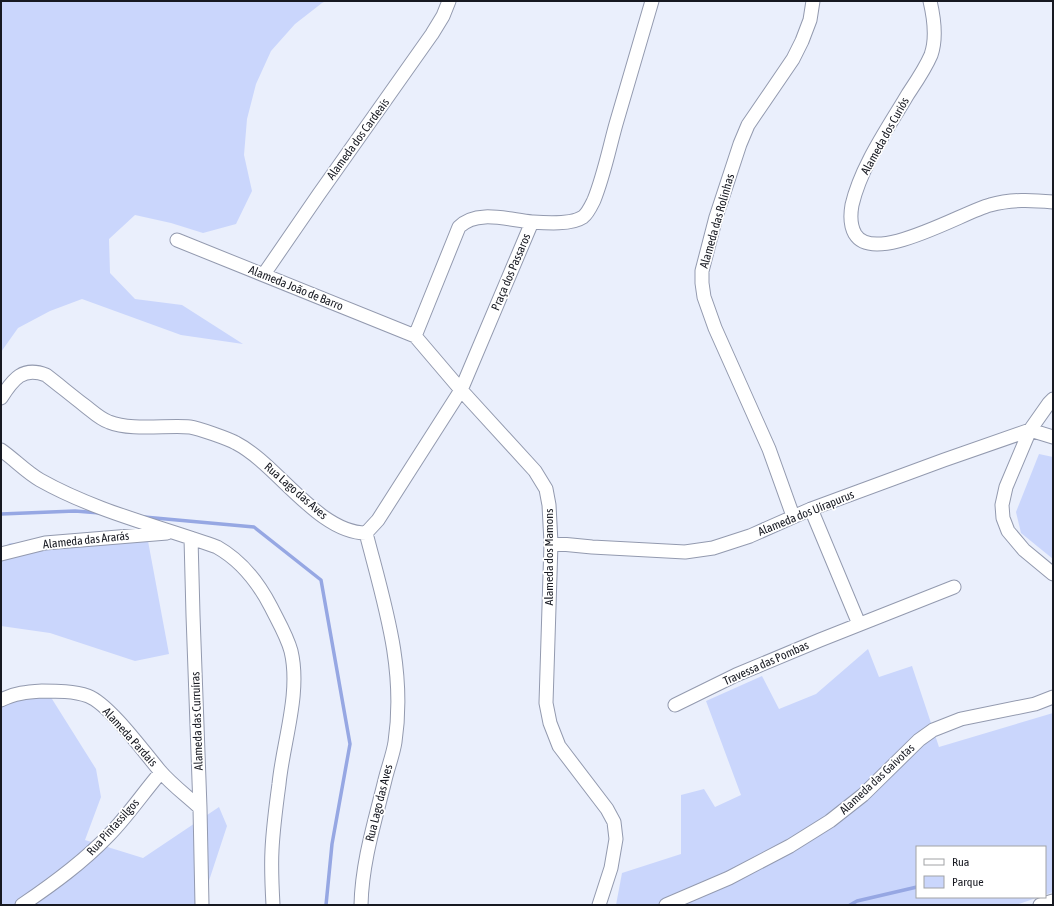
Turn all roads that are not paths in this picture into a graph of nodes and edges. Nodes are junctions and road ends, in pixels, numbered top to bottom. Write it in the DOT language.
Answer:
graph roads {
  1 [pos="449,1"];
  2 [pos="652,1"];
  3 [pos="813,1"];
  4 [pos="930,1"];
  5 [pos="1053,202"];
  6 [pos="532,222"];
  7 [pos="177,240"];
  8 [pos="264,274"];
  9 [pos="415,336"];
  10 [pos="461,390"];
  11 [pos="1,398"];
  12 [pos="1053,399"];
  13 [pos="1030,430"];
  14 [pos="1053,437"];
  15 [pos="1,450"];
  16 [pos="811,510"];
  17 [pos="793,516"];
  18 [pos="172,532"];
  19 [pos="366,533"];
  20 [pos="191,538"];
  21 [pos="551,543"];
  22 [pos="1,554"];
  23 [pos="1053,574"];
  24 [pos="954,587"];
  25 [pos="859,624"];
  26 [pos="1053,697"];
  27 [pos="1,700"];
  28 [pos="675,705"];
  29 [pos="161,772"];
  30 [pos="200,808"];
  31 [pos="1053,901"];
  32 [pos="22,905"];
  33 [pos="202,905"];
  34 [pos="273,905"];
  35 [pos="361,905"];
  36 [pos="599,905"];
  37 [pos="666,905"];
  38 [pos="1040,905"];
  1 -- 8 [label="street, Alameda dos Cardeais"];
  2 -- 6 [label="street"];
  3 -- 17 [label="street, Alameda das Rolinhas"];
  4 -- 5 [label="street, Alameda dos Curiós"];
  6 -- 9 [label="street, Praça dos Passaros"];
  6 -- 10 [label="street, Praça dos Passaros"];
  7 -- 8 [label="street, Alameda João de Barro"];
  8 -- 9 [label="street, Alameda João de Barro"];
  9 -- 10 [label="street"];
  10 -- 19 [label="street"];
  10 -- 21 [label="street, Alameda dos Mamons"];
  11 -- 19 [label="street, Rua Lago das Aves"];
  12 -- 13 [label="street"];
  13 -- 14 [label="street"];
  13 -- 16 [label="street, Alameda dos Uírapurus"];
  13 -- 23 [label="street"];
  15 -- 18 [label="street"];
  16 -- 17 [label="street, Alameda dos Uírapurus"];
  16 -- 25 [label="street"];
  17 -- 21 [label="street, Alameda dos Uírapurus"];
  18 -- 20 [label="street"];
  18 -- 22 [label="street, Alameda das Ararás"];
  19 -- 35 [label="street, Rua Lago das Aves"];
  20 -- 30 [label="street, Alameda das Curruíras"];
  20 -- 34 [label="street"];
  21 -- 36 [label="street, Alameda dos Mamons"];
  24 -- 25 [label="street, Travessa das Pombas"];
  25 -- 28 [label="street, Travessa das Pombas"];
  26 -- 37 [label="street, Alameda das Gaivotas"];
  27 -- 29 [label="street, Alameda Pardais"];
  29 -- 30 [label="street, Alameda Pardais"];
  29 -- 32 [label="street, Rua Pintassilgos"];
  30 -- 33 [label="street, Alameda das Curruíras"];
  31 -- 38 [label="street"];
}
